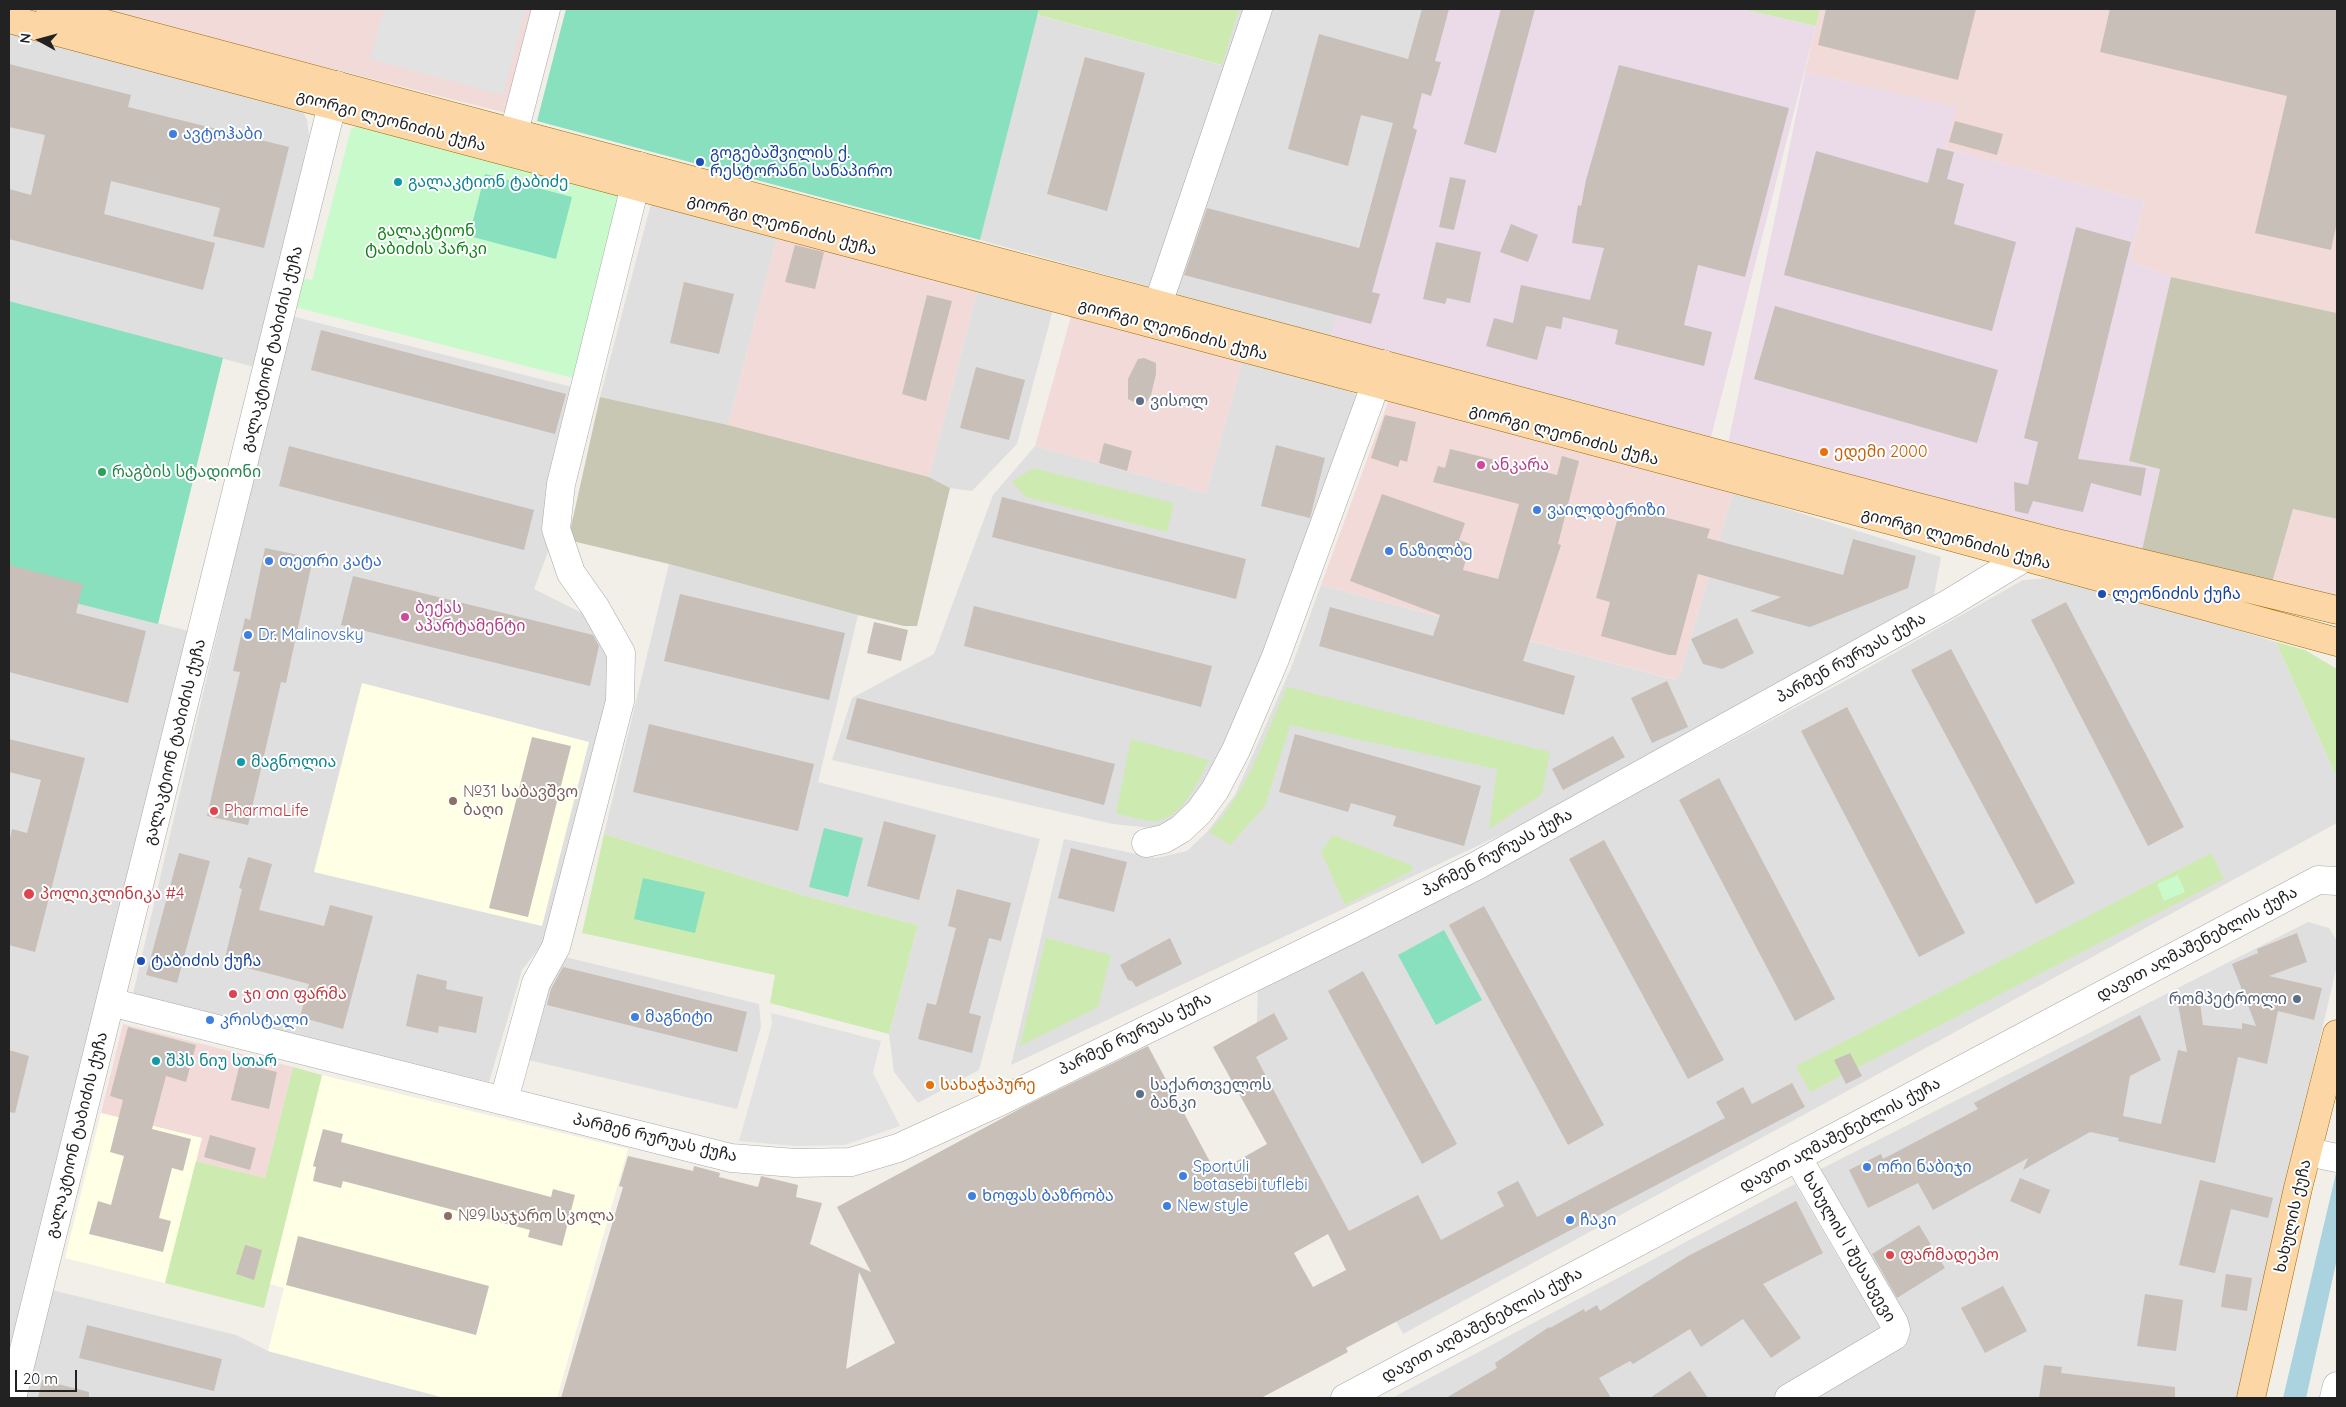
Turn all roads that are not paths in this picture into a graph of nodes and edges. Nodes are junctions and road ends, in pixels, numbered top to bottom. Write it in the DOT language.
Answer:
graph roads {
  1 [pos="50,9"];
  2 [pos="546,9"];
  3 [pos="1258,9"];
  4 [pos="9,19"];
  5 [pos="335,95"];
  6 [pos="514,132"];
  7 [pos="637,176"];
  8 [pos="1158,304"];
  9 [pos="1380,374"];
  10 [pos="2053,542"];
  11 [pos="2024,557"];
  12 [pos="2337,610"];
  13 [pos="2337,642"];
  14 [pos="1146,844"];
  15 [pos="2337,881"];
  16 [pos="110,1002"];
  17 [pos="2337,1034"];
  18 [pos="504,1100"];
  19 [pos="2326,1156"];
  20 [pos="1797,1158"];
  21 [pos="2337,1386"];
  22 [pos="12,1398"];
  23 [pos="1345,1398"];
  24 [pos="1789,1398"];
  25 [pos="2251,1398"];
  26 [pos="2334,1398"];
  1 -- 5 [label="main road, გიორგი ლეონიძის ქუჩა"];
  2 -- 6 [label="street"];
  3 -- 8 [label="street"];
  4 -- 5 [label="main road, გიორგი ლეონიძის ქუჩა"];
  5 -- 6 [label="main road, გიორგი ლეონიძის ქუჩა"];
  5 -- 7 [label="main road, გიორგი ლეონიძის ქუჩა"];
  5 -- 16 [label="street, გალაკტიონ ტაბიძის ქუჩა"];
  6 -- 7 [label="main road, გიორგი ლეონიძის ქუჩა"];
  7 -- 8 [label="main road, გიორგი ლეონიძის ქუჩა"];
  7 -- 9 [label="main road, გიორგი ლეონიძის ქუჩა"];
  7 -- 18 [label="street"];
  8 -- 9 [label="main road, გიორგი ლეონიძის ქუჩა"];
  9 -- 10 [label="main road, გიორგი ლეონიძის ქუჩა"];
  9 -- 11 [label="main road, გიორგი ლეონიძის ქუჩა"];
  9 -- 14 [label="street"];
  10 -- 11 [label="street, პარმენ რურუას ქუჩა"];
  10 -- 12 [label="main road, გიორგი ლეონიძის ქუჩა"];
  11 -- 13 [label="main road, გიორგი ლეონიძის ქუჩა"];
  11 -- 18 [label="street, პარმენ რურუას ქუჩა"];
  15 -- 20 [label="street, დავით აღმაშენებლის ქუჩა"];
  16 -- 18 [label="street, პარმენ რურუას ქუჩა"];
  16 -- 22 [label="street, გალაკტიონ ტაბიძის ქუჩა"];
  17 -- 19 [label="main road, ხახულის ქუჩა"];
  19 -- 25 [label="main road, ხახულის ქუჩა"];
  20 -- 23 [label="street, დავით აღმაშენებლის ქუჩა"];
  20 -- 24 [label="street, ხახულის I შესახვევი"];
  21 -- 26 [label="street"];
}
